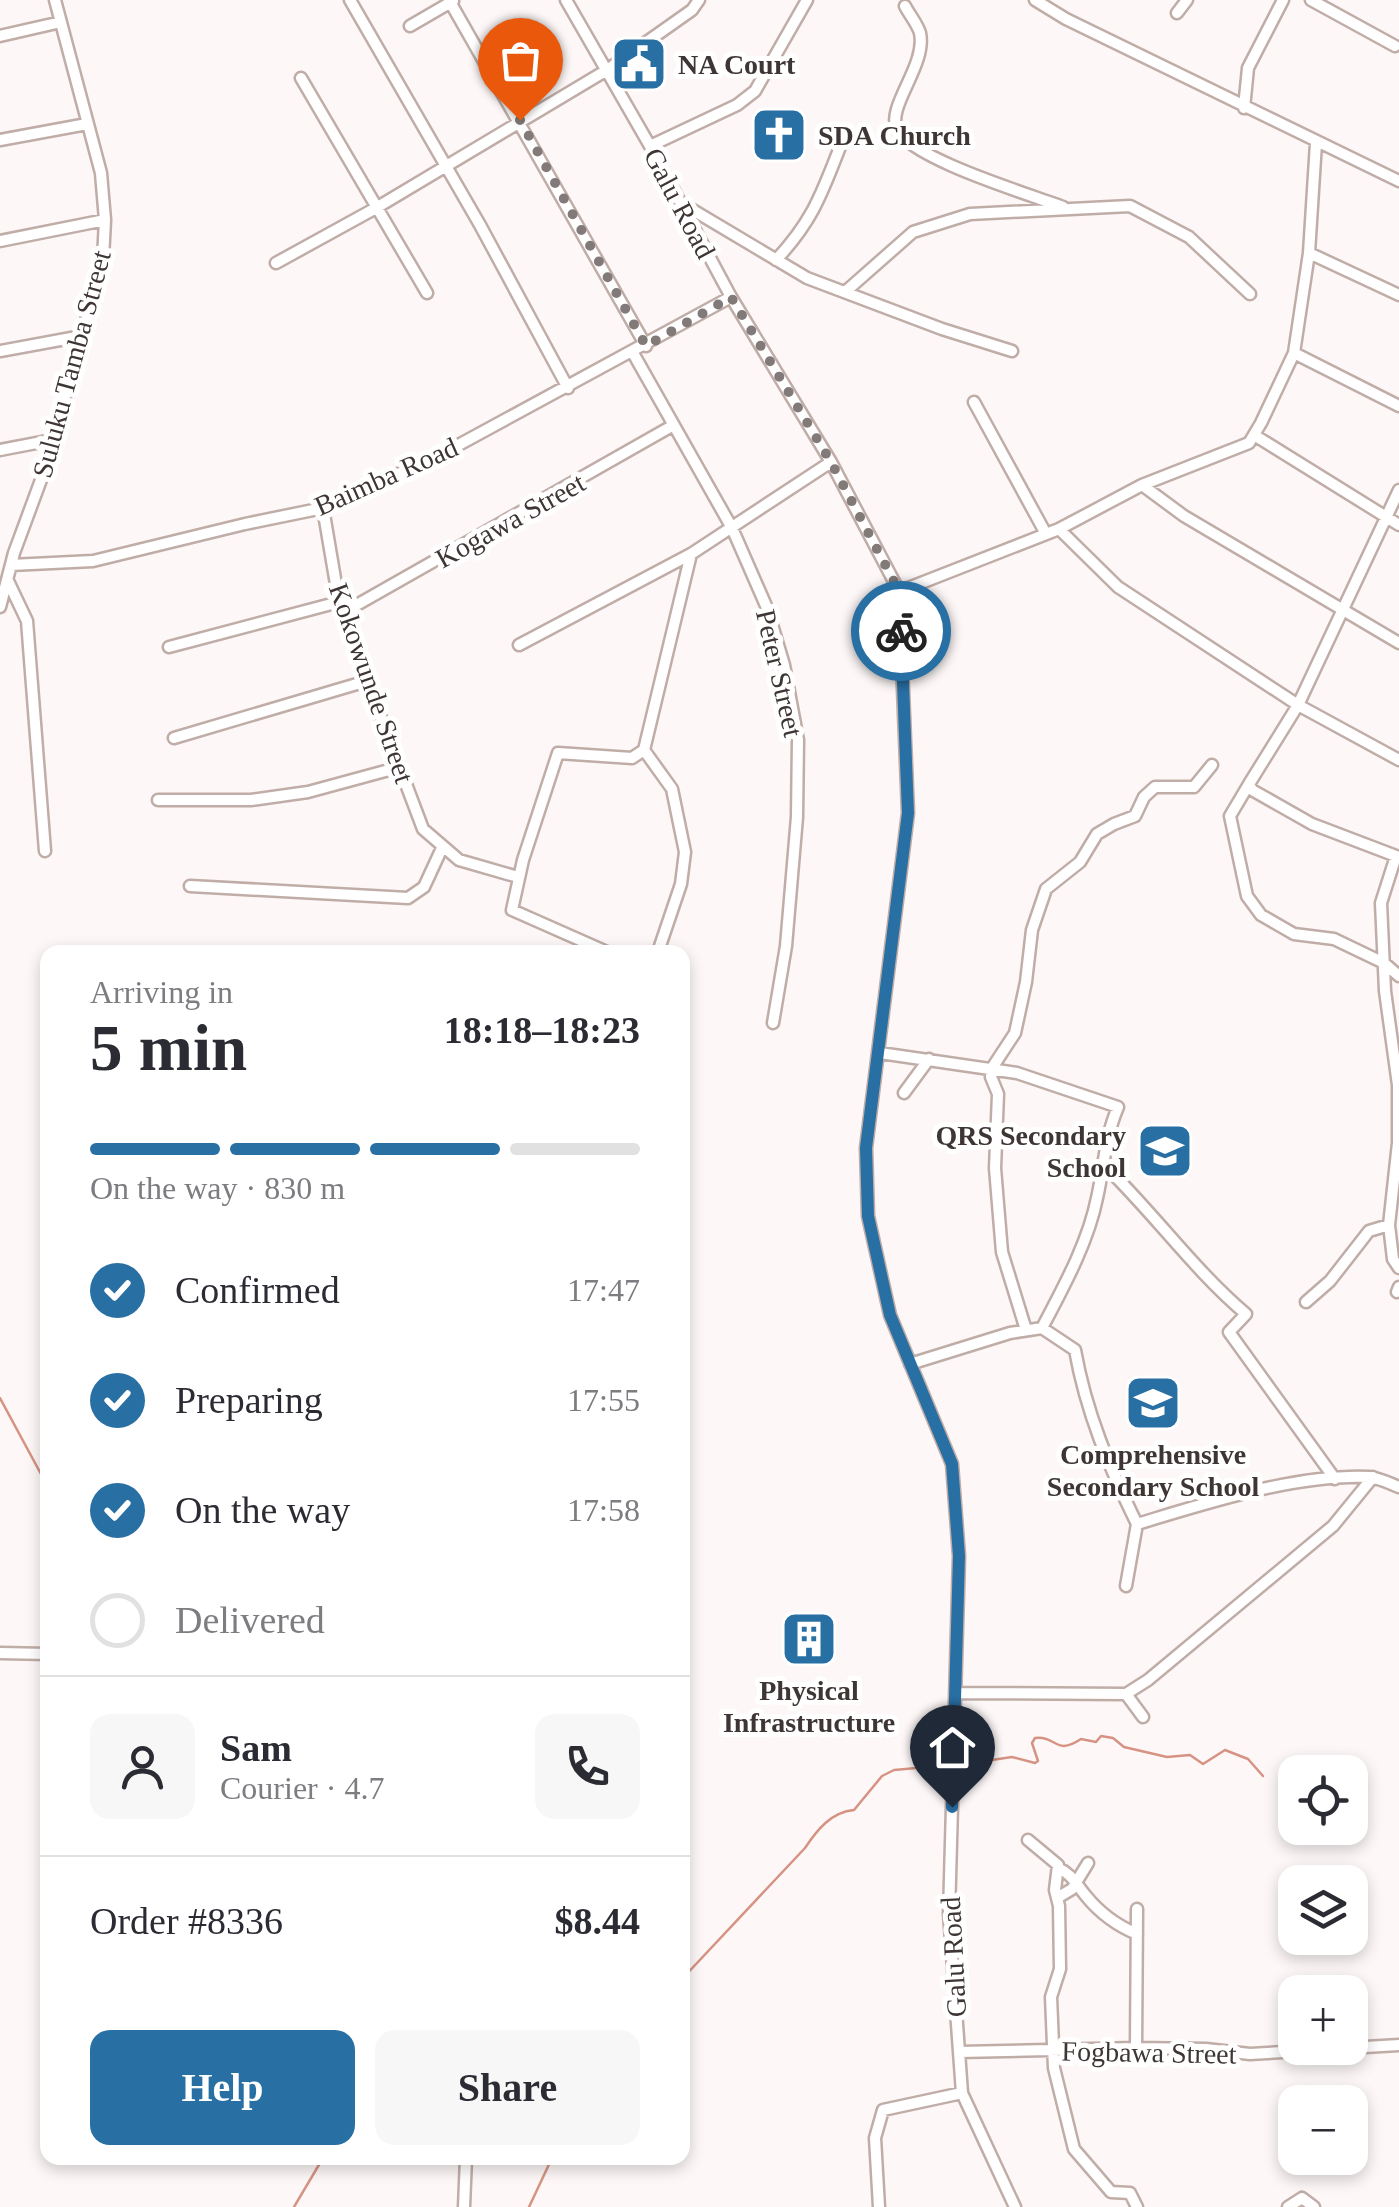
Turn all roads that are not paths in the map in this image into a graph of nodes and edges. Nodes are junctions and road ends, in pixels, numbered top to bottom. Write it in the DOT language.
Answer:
graph roads {
  1 [pos="55,0"];
  2 [pos="350,0"];
  3 [pos="566,0"];
  4 [pos="698,0"];
  5 [pos="807,0"];
  6 [pos="1035,0"];
  7 [pos="1186,0"];
  8 [pos="1282,0"];
  9 [pos="1311,0"];
  10 [pos="451,1"];
  11 [pos="905,6"];
  12 [pos="1177,12"];
  13 [pos="60,22"];
  14 [pos="410,26"];
  15 [pos="0,36"];
  16 [pos="1395,46"];
  17 [pos="607,70"];
  18 [pos="301,78"];
  19 [pos="1244,108"];
  20 [pos="520,120"];
  21 [pos="87,124"];
  22 [pos="844,137"];
  23 [pos="0,140"];
  24 [pos="1316,143"];
  25 [pos="650,146"];
  26 [pos="445,167"];
  27 [pos="1399,182"];
  28 [pos="680,202"];
  29 [pos="376,208"];
  30 [pos="1067,209"];
  31 [pos="106,220"];
  32 [pos="0,241"];
  33 [pos="1308,253"];
  34 [pos="776,260"];
  35 [pos="276,263"];
  36 [pos="845,292"];
  37 [pos="428,293"];
  38 [pos="1250,294"];
  39 [pos="1399,295"];
  40 [pos="731,297"];
  41 [pos="82,336"];
  42 [pos="646,346"];
  43 [pos="1012,350"];
  44 [pos="0,351"];
  45 [pos="1294,352"];
  46 [pos="633,353"];
  47 [pos="568,388"];
  48 [pos="974,402"];
  49 [pos="1399,406"];
  50 [pos="672,426"];
  51 [pos="1254,435"];
  52 [pos="52,440"];
  53 [pos="0,450"];
  54 [pos="831,462"];
  55 [pos="1142,485"];
  56 [pos="1399,490"];
  57 [pos="323,508"];
  58 [pos="1385,516"];
  59 [pos="1399,524"];
  60 [pos="732,528"];
  61 [pos="1059,529"];
  62 [pos="1046,534"];
  63 [pos="691,554"];
  64 [pos="8,561"];
  65 [pos="7,580"];
  66 [pos="899,592"];
  67 [pos="0,607"];
  68 [pos="342,607"];
  69 [pos="1342,608"];
  70 [pos="1399,643"];
  71 [pos="519,644"];
  72 [pos="169,646"];
  73 [pos="368,681"];
  74 [pos="1298,705"];
  75 [pos="174,738"];
  76 [pos="644,750"];
  77 [pos="1399,760"];
  78 [pos="1212,765"];
  79 [pos="400,767"];
  80 [pos="1249,784"];
  81 [pos="158,800"];
  82 [pos="442,848"];
  83 [pos="45,851"];
  84 [pos="518,876"];
  85 [pos="190,886"];
  86 [pos="591,945"];
  87 [pos="660,945"];
  88 [pos="1384,963"];
  89 [pos="1399,976"];
  90 [pos="773,1023"];
  91 [pos="880,1053"];
  92 [pos="928,1059"];
  93 [pos="992,1068"];
  94 [pos="1399,1085"];
  95 [pos="904,1093"];
  96 [pos="1102,1164"];
  97 [pos="1390,1224"];
  98 [pos="1399,1268"];
  99 [pos="1306,1302"];
  100 [pos="1042,1328"];
  101 [pos="1026,1330"];
  102 [pos="910,1364"];
  103 [pos="1373,1477"];
  104 [pos="1336,1479"];
  105 [pos="1399,1487"];
  106 [pos="1137,1524"];
  107 [pos="1126,1586"];
  108 [pos="0,1653"];
  109 [pos="40,1654"];
  110 [pos="955,1693"];
  111 [pos="1126,1694"];
  112 [pos="1143,1717"];
  113 [pos="1028,1840"];
  114 [pos="1088,1863"];
  115 [pos="1058,1868"];
  116 [pos="1076,1884"];
  117 [pos="1057,1898"];
  118 [pos="1137,1909"];
  119 [pos="1137,1934"];
  120 [pos="1399,2045"];
  121 [pos="1136,2048"];
  122 [pos="1056,2049"];
  123 [pos="959,2052"];
  124 [pos="962,2093"];
  125 [pos="466,2165"];
  126 [pos="1010,2205"];
  127 [pos="464,2207"];
  128 [pos="879,2207"];
  129 [pos="1136,2207"];
  130 [pos="1288,2207"];
  131 [pos="1314,2207"];
  1 -- 13 [label="street, Suluku Tamba Street"];
  2 -- 26 [label="street"];
  3 -- 17 [label="street, Galu Road"];
  4 -- 17 [label="street"];
  5 -- 25 [label="street"];
  6 -- 19 [label="street"];
  7 -- 12 [label="street"];
  8 -- 19 [label="street"];
  9 -- 16 [label="street"];
  10 -- 14 [label="street"];
  10 -- 20 [label="street"];
  11 -- 30 [label="street"];
  13 -- 15 [label="street"];
  13 -- 21 [label="street, Suluku Tamba Street"];
  17 -- 20 [label="street"];
  17 -- 25 [label="street, Galu Road"];
  18 -- 29 [label="street"];
  19 -- 24 [label="street"];
  20 -- 26 [label="street"];
  20 -- 42 [label="street"];
  21 -- 23 [label="street"];
  21 -- 31 [label="street, Suluku Tamba Street"];
  22 -- 34 [label="street"];
  24 -- 27 [label="street"];
  24 -- 33 [label="street"];
  25 -- 28 [label="street, Galu Road"];
  26 -- 29 [label="street"];
  26 -- 47 [label="street"];
  28 -- 34 [label="street"];
  28 -- 40 [label="street, Galu Road"];
  29 -- 35 [label="street"];
  29 -- 37 [label="street"];
  30 -- 36 [label="street"];
  30 -- 38 [label="street"];
  31 -- 32 [label="street"];
  31 -- 41 [label="street, Suluku Tamba Street"];
  33 -- 39 [label="street"];
  33 -- 45 [label="street"];
  34 -- 36 [label="street"];
  36 -- 43 [label="street"];
  40 -- 42 [label="street, Baimba Road"];
  40 -- 54 [label="street, Galu Road"];
  41 -- 44 [label="street"];
  41 -- 52 [label="street, Suluku Tamba Street"];
  42 -- 46 [label="street, Baimba Road"];
  45 -- 49 [label="street"];
  45 -- 51 [label="street"];
  46 -- 47 [label="street, Baimba Road"];
  46 -- 50 [label="street, Peter Street"];
  47 -- 57 [label="street, Baimba Road"];
  48 -- 62 [label="street"];
  50 -- 60 [label="street, Peter Street"];
  50 -- 68 [label="street, Kogawa Street"];
  51 -- 55 [label="street"];
  51 -- 58 [label="street"];
  52 -- 53 [label="street"];
  52 -- 64 [label="street, Suluku Tamba Street"];
  54 -- 60 [label="street"];
  54 -- 66 [label="street, Galu Road"];
  55 -- 61 [label="street"];
  55 -- 69 [label="street"];
  56 -- 58 [label="street"];
  57 -- 64 [label="street, Baimba Road"];
  57 -- 68 [label="street, Kokowunde Street"];
  58 -- 59 [label="street"];
  58 -- 69 [label="street"];
  60 -- 63 [label="street"];
  60 -- 90 [label="street, Peter Street"];
  61 -- 62 [label="street"];
  61 -- 74 [label="street"];
  62 -- 66 [label="street"];
  63 -- 71 [label="street"];
  63 -- 76 [label="street"];
  64 -- 65 [label="street, Suluku Tamba Street"];
  65 -- 67 [label="street, Suluku Tamba Street"];
  65 -- 83 [label="street"];
  66 -- 91 [label="street, Galu Road"];
  68 -- 72 [label="street, Kogawa Street"];
  68 -- 73 [label="street, Kokowunde Street"];
  69 -- 70 [label="street"];
  69 -- 74 [label="street"];
  73 -- 75 [label="street"];
  73 -- 79 [label="street, Kokowunde Street"];
  74 -- 77 [label="street"];
  74 -- 80 [label="street"];
  76 -- 84 [label="street"];
  76 -- 87 [label="street"];
  78 -- 93 [label="street"];
  79 -- 81 [label="street"];
  79 -- 82 [label="street, Kokowunde Street"];
  80 -- 88 [label="street"];
  80 -- 88 [label="street"];
  82 -- 84 [label="street"];
  82 -- 85 [label="street"];
  84 -- 86 [label="street"];
  88 -- 89 [label="street"];
  88 -- 94 [label="street"];
  91 -- 92 [label="street"];
  91 -- 102 [label="street, Galu Road"];
  92 -- 93 [label="street"];
  92 -- 95 [label="street"];
  93 -- 96 [label="street"];
  93 -- 101 [label="street"];
  94 -- 97 [label="street"];
  96 -- 100 [label="street"];
  96 -- 104 [label="street"];
  97 -- 98 [label="street"];
  97 -- 99 [label="street"];
  100 -- 101 [label="street"];
  100 -- 106 [label="street"];
  101 -- 102 [label="street"];
  102 -- 110 [label="street, Galu Road"];
  103 -- 104 [label="street"];
  103 -- 105 [label="street"];
  103 -- 111 [label="street"];
  104 -- 106 [label="street"];
  106 -- 107 [label="street"];
  108 -- 109 [label="street"];
  110 -- 111 [label="street"];
  110 -- 123 [label="street, Galu Road"];
  111 -- 112 [label="street"];
  113 -- 115 [label="street"];
  114 -- 116 [label="street"];
  115 -- 116 [label="street"];
  115 -- 117 [label="street"];
  116 -- 117 [label="street"];
  116 -- 119 [label="street"];
  117 -- 122 [label="street"];
  118 -- 119 [label="street"];
  119 -- 121 [label="street"];
  120 -- 121 [label="street, Fogbawa Street"];
  121 -- 122 [label="street, Fogbawa Street"];
  122 -- 123 [label="street, Fogbawa Street"];
  122 -- 129 [label="street"];
  123 -- 124 [label="street, Galu Road"];
  124 -- 126 [label="street, Galu Road"];
  124 -- 128 [label="street"];
  125 -- 127 [label="street"];
  130 -- 131 [label="street"];
}
